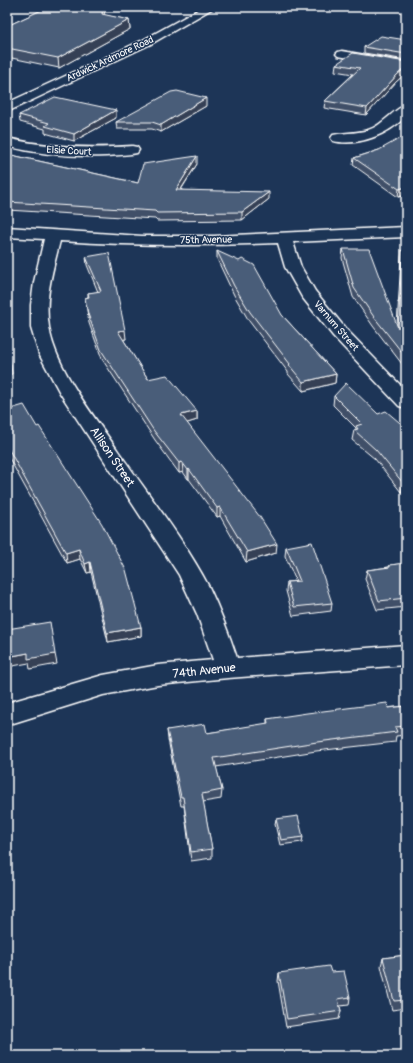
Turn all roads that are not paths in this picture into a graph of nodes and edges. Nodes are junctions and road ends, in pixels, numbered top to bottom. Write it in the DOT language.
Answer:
graph roads {
  1 [pos="210,7"];
  2 [pos="342,54"];
  3 [pos="406,65"];
  4 [pos="7,108"];
  5 [pos="406,110"];
  6 [pos="338,138"];
  7 [pos="7,142"];
  8 [pos="132,150"];
  9 [pos="7,232"];
  10 [pos="406,232"];
  11 [pos="53,236"];
  12 [pos="284,238"];
  13 [pos="406,402"];
  14 [pos="406,655"];
  15 [pos="228,668"];
  16 [pos="7,714"];
  1 -- 4 [label="street, Ardwick Ardmore Road"];
  2 -- 3 [label="street"];
  5 -- 6 [label="street"];
  7 -- 8 [label="street, Elsie Court"];
  9 -- 11 [label="street, 75th Avenue"];
  10 -- 12 [label="street, 75th Avenue"];
  11 -- 12 [label="street, 75th Avenue"];
  11 -- 15 [label="street, Allison Street"];
  12 -- 13 [label="street, Varnum Street"];
  14 -- 15 [label="street, 74th Avenue"];
  15 -- 16 [label="street, 74th Avenue"];
}
